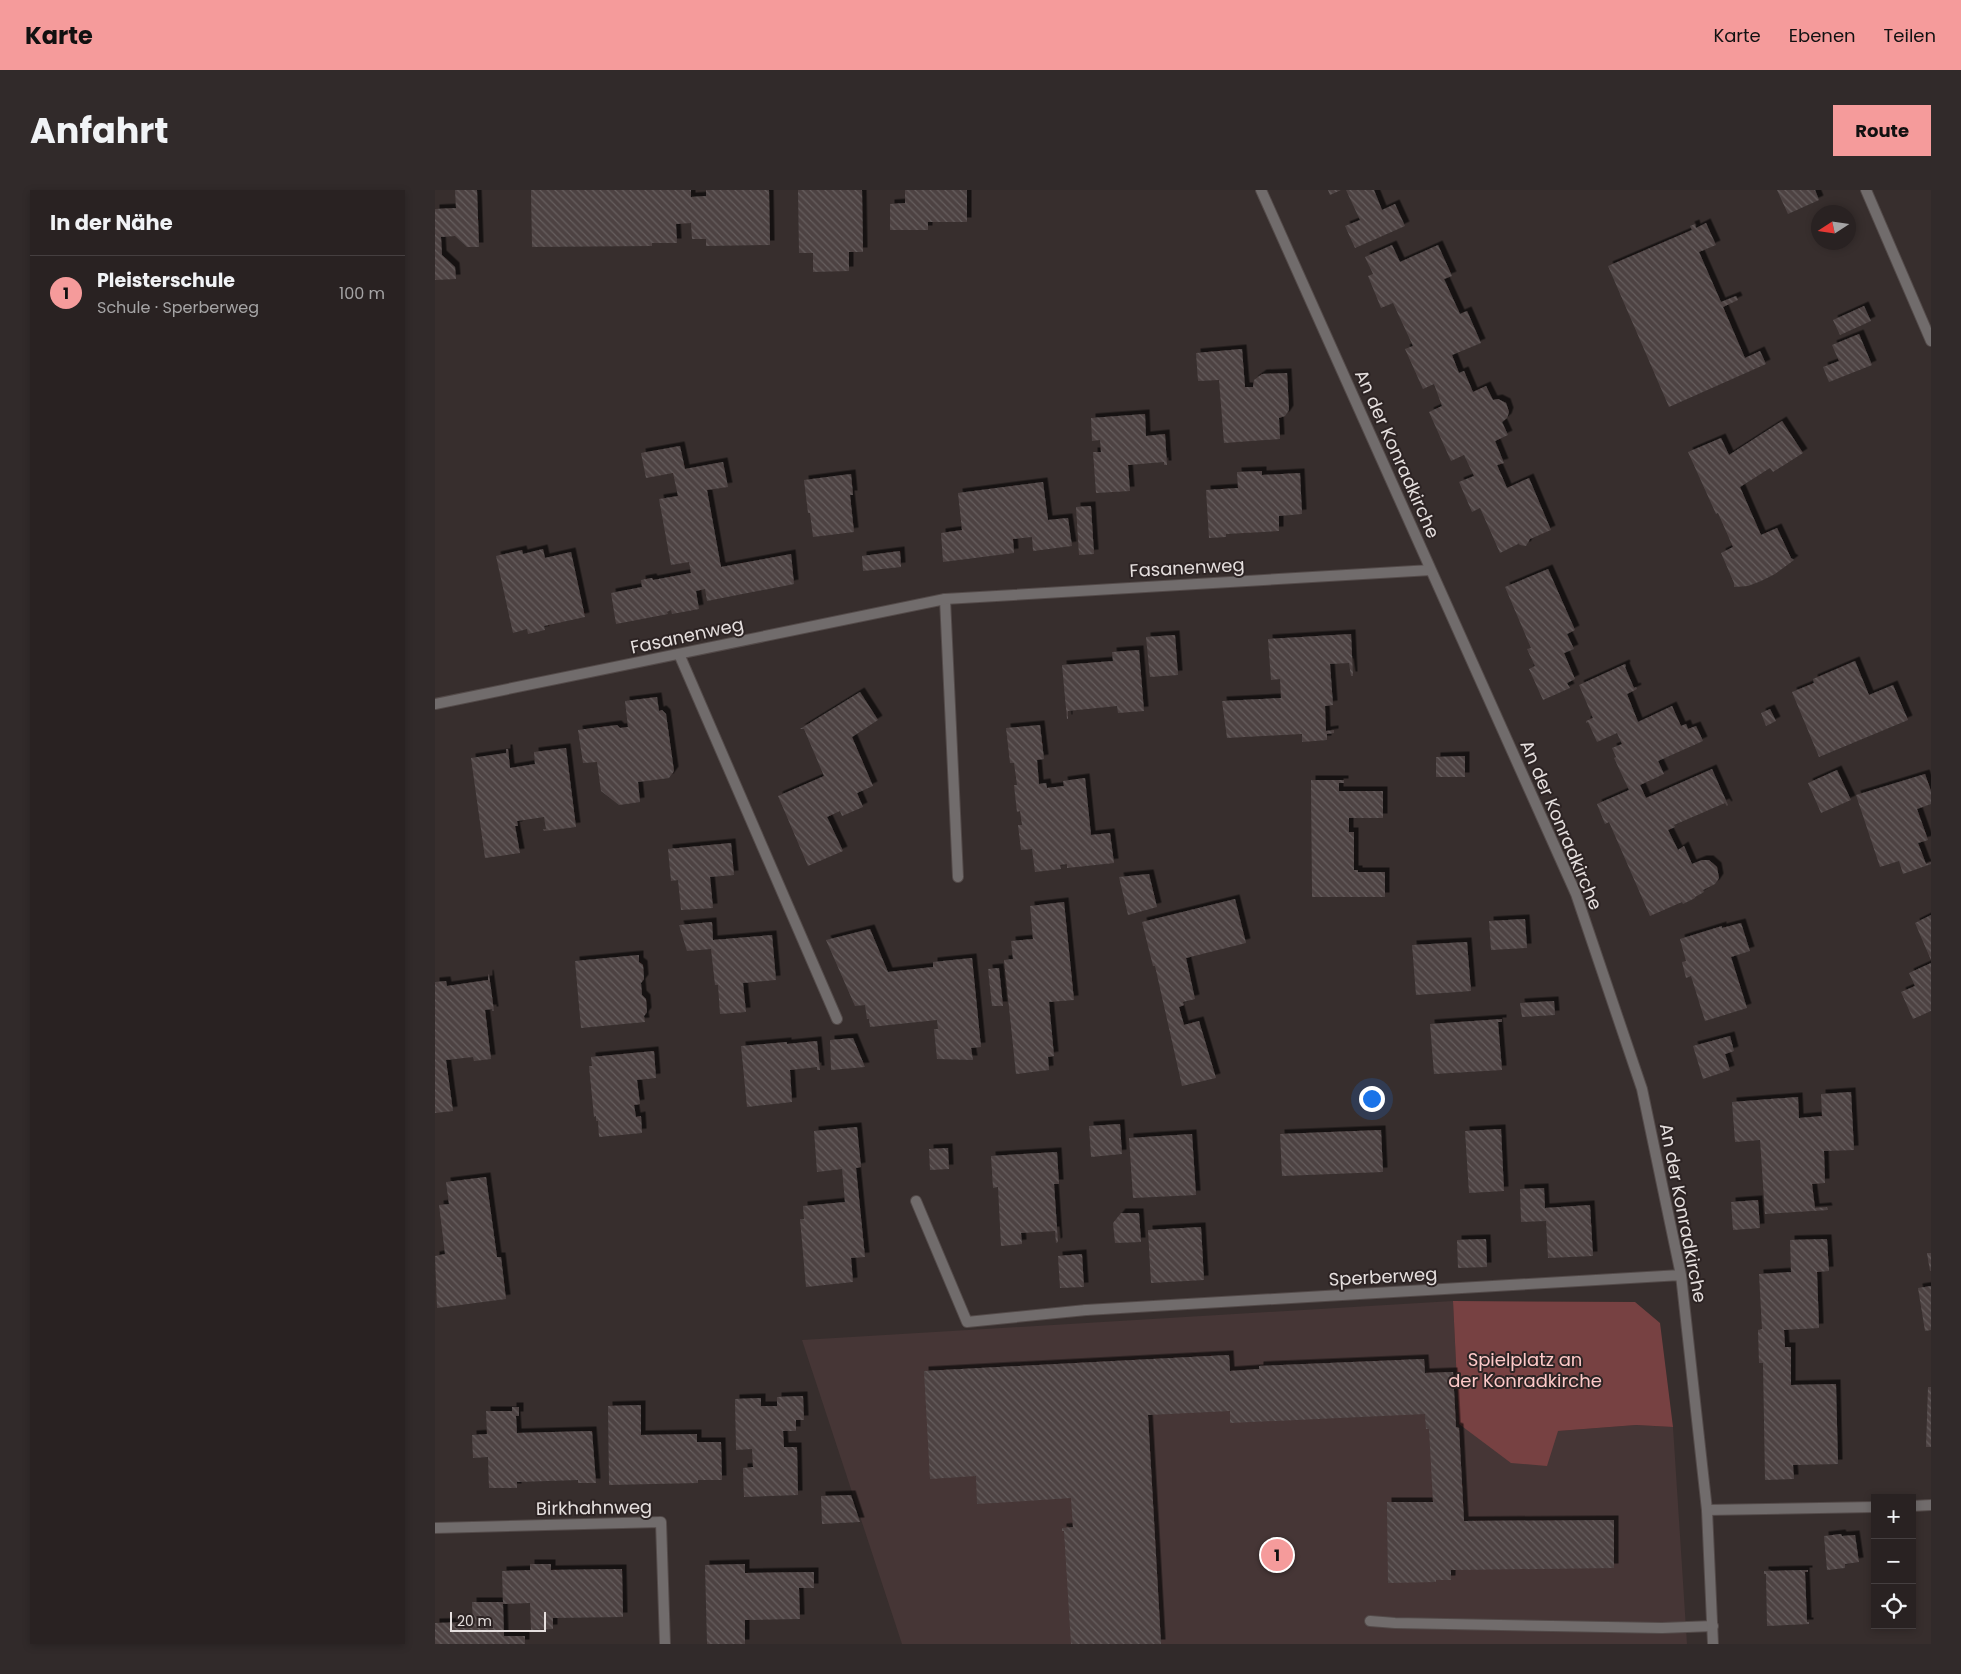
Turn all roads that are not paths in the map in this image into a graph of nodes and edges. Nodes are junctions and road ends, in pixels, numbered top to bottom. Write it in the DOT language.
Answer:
graph roads {
  1 [pos="1261,190"];
  2 [pos="1865,190"];
  3 [pos="1931,340"];
  4 [pos="1431,570"];
  5 [pos="945,599"];
  6 [pos="679,654"];
  7 [pos="435,704"];
  8 [pos="958,877"];
  9 [pos="837,1019"];
  10 [pos="916,1201"];
  11 [pos="1681,1275"];
  12 [pos="1931,1505"];
  13 [pos="1871,1506"];
  14 [pos="1916,1506"];
  15 [pos="1707,1510"];
  16 [pos="435,1528"];
  17 [pos="1370,1621"];
  18 [pos="1713,1626"];
  19 [pos="665,1644"];
  20 [pos="1713,1644"];
  1 -- 4 [label="street, An der Konradkirche"];
  2 -- 3 [label="street"];
  4 -- 5 [label="street, Fasanenweg"];
  4 -- 11 [label="street, An der Konradkirche"];
  5 -- 6 [label="street, Fasanenweg"];
  5 -- 8 [label="street"];
  6 -- 7 [label="street, Fasanenweg"];
  6 -- 9 [label="street"];
  10 -- 11 [label="street, Sperberweg"];
  11 -- 15 [label="street, An der Konradkirche"];
  12 -- 14 [label="street"];
  13 -- 15 [label="street"];
  15 -- 18 [label="street, An der Konradkirche"];
  16 -- 19 [label="street, Birkhahnweg"];
  17 -- 18 [label="street"];
  18 -- 20 [label="street, An der Konradkirche"];
}
